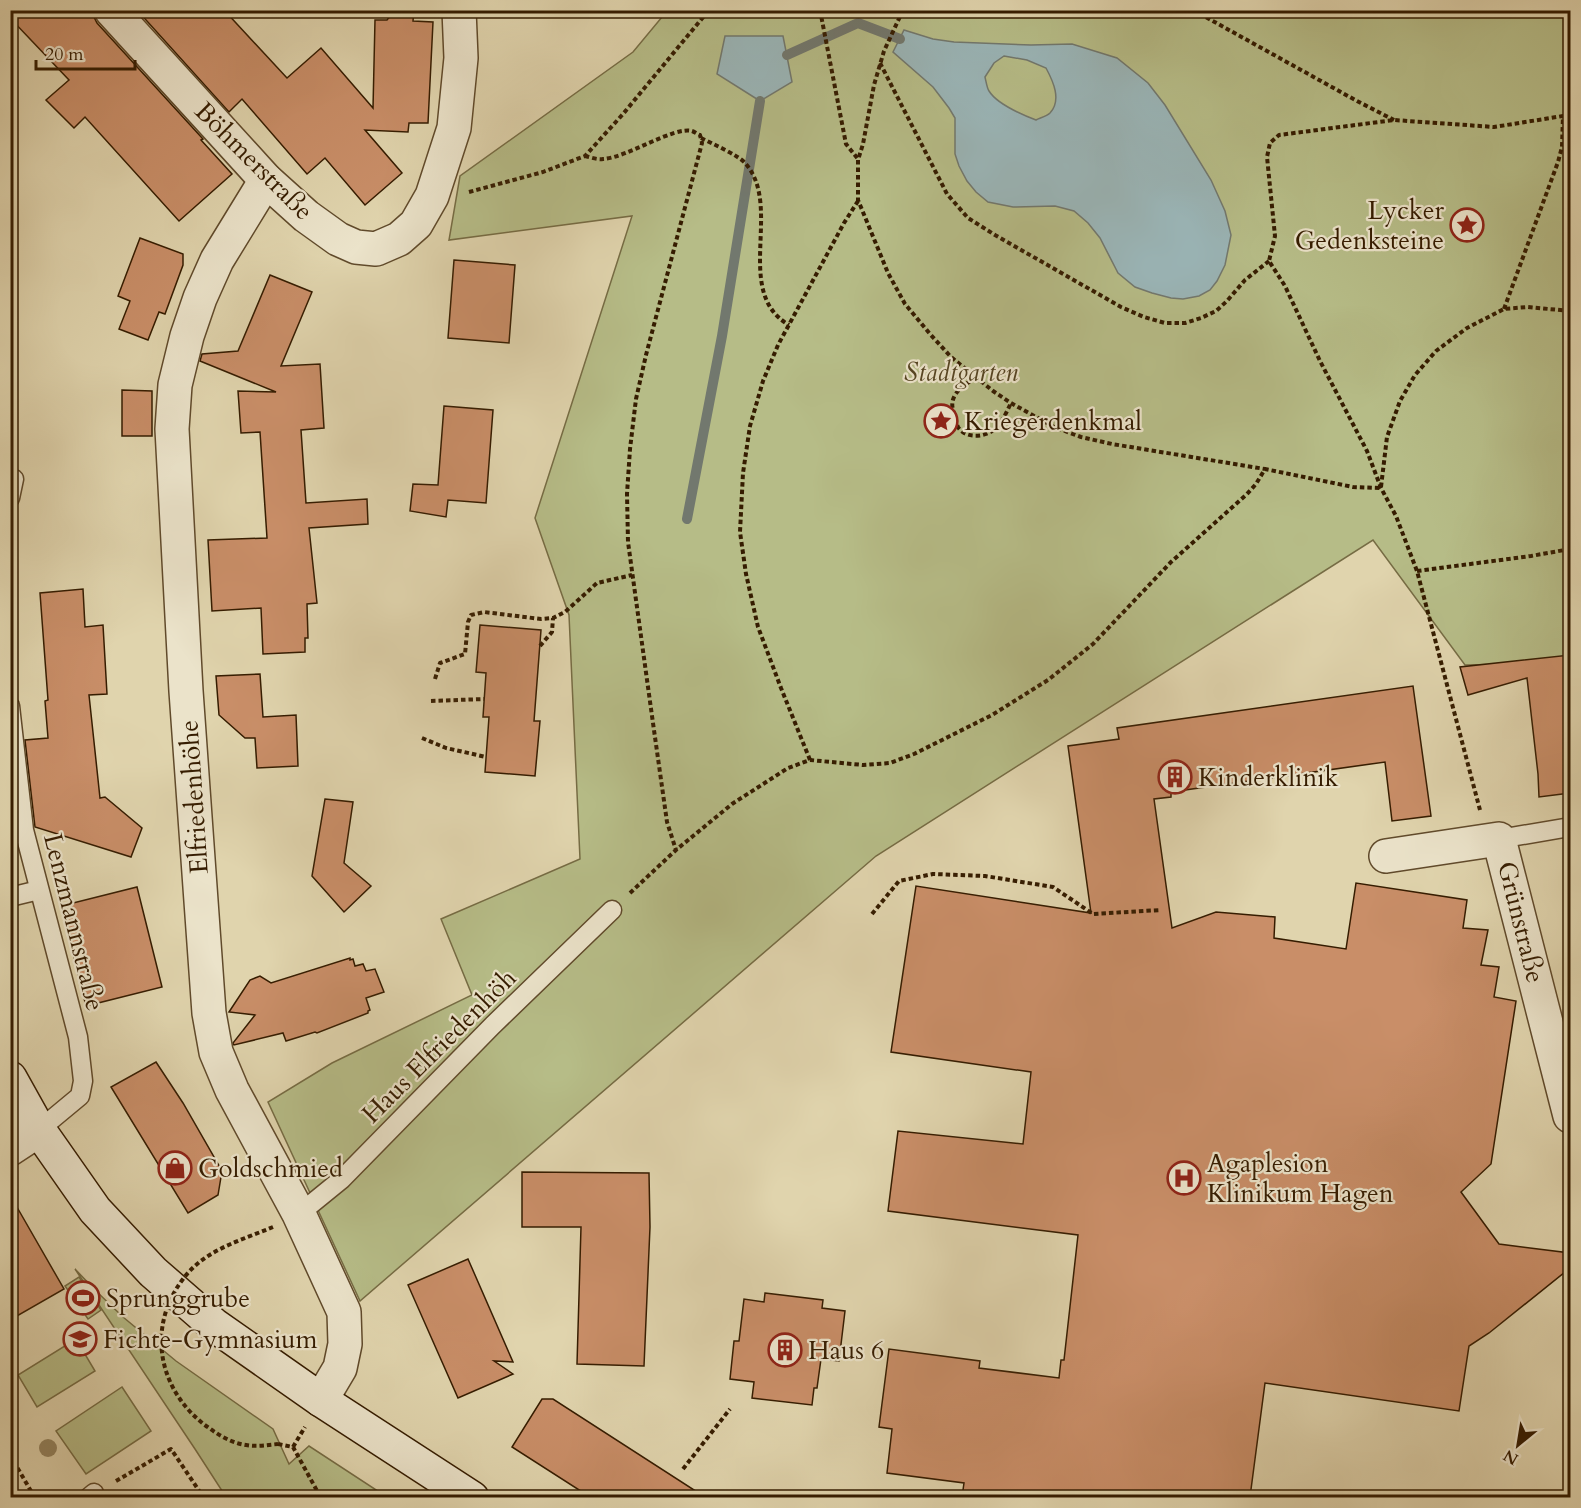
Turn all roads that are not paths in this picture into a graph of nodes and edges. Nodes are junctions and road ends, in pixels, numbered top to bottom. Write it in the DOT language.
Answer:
graph roads {
  1 [pos="111,10"];
  2 [pos="459,10"];
  3 [pos="266,180"];
  4 [pos="14,479"];
  5 [pos="10,498"];
  6 [pos="10,706"];
  7 [pos="1570,827"];
  8 [pos="1499,839"];
  9 [pos="1386,856"];
  10 [pos="39,890"];
  11 [pos="10,897"];
  12 [pos="612,910"];
  13 [pos="10,1078"];
  14 [pos="1570,1116"];
  15 [pos="39,1130"];
  16 [pos="10,1149"];
  17 [pos="286,1221"];
  18 [pos="321,1400"];
  19 [pos="472,1497"];
  1 -- 3 [label="street, Böhmerstraße"];
  2 -- 3 [label="street, Böhmerstraße"];
  3 -- 17 [label="street, Elfriedenhöhe"];
  4 -- 5 [label="lane"];
  6 -- 10 [label="lane, Lenzmannstraße"];
  7 -- 8 [label="lane"];
  8 -- 9 [label="street, Grünstraße"];
  8 -- 14 [label="street, Grünstraße"];
  10 -- 11 [label="lane"];
  10 -- 15 [label="lane, Lenzmannstraße"];
  12 -- 17 [label="lane, Haus Elfriedenhöh"];
  13 -- 15 [label="street"];
  15 -- 16 [label="street"];
  15 -- 18 [label="street"];
  17 -- 18 [label="street, Elfriedenhöhe"];
  18 -- 19 [label="street"];
}
